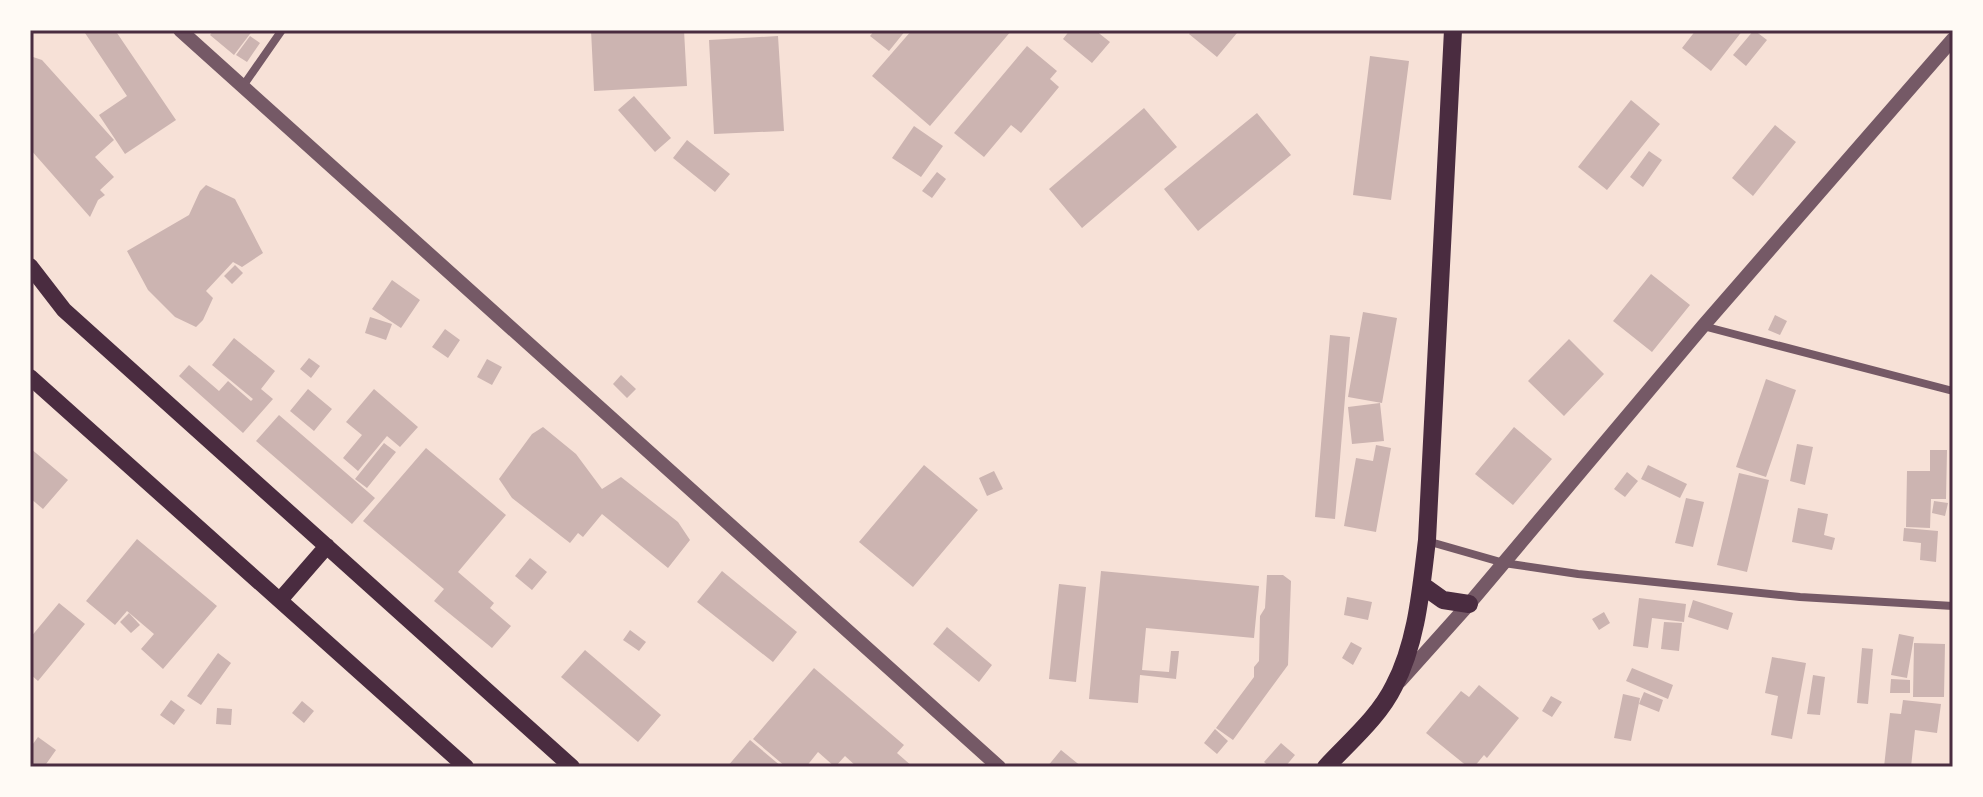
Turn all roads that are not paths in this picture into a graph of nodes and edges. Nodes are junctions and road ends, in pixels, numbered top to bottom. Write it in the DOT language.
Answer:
graph roads {
  1 [pos="180,30"];
  2 [pos="282,30"];
  3 [pos="1453,30"];
  4 [pos="1953,39"];
  5 [pos="243,86"];
  6 [pos="30,266"];
  7 [pos="1703,326"];
  8 [pos="30,377"];
  9 [pos="1953,391"];
  10 [pos="1427,540"];
  11 [pos="327,546"];
  12 [pos="1504,563"];
  13 [pos="1422,585"];
  14 [pos="280,600"];
  15 [pos="1469,604"];
  16 [pos="1953,606"];
  17 [pos="1394,687"];
  18 [pos="466,767"];
  19 [pos="572,767"];
  20 [pos="999,767"];
  21 [pos="1326,767"];
  1 -- 5 [label="street"];
  2 -- 5 [label="street"];
  3 -- 10 [label="highway"];
  4 -- 7 [label="street"];
  5 -- 20 [label="street"];
  6 -- 11 [label="main road"];
  7 -- 9 [label="street"];
  7 -- 12 [label="street"];
  8 -- 14 [label="main road"];
  10 -- 12 [label="street"];
  10 -- 13 [label="highway"];
  11 -- 14 [label="main road"];
  11 -- 19 [label="main road"];
  12 -- 15 [label="street"];
  12 -- 16 [label="street"];
  13 -- 15 [label="highway"];
  13 -- 17 [label="highway"];
  14 -- 18 [label="main road"];
  15 -- 17 [label="street"];
  17 -- 21 [label="highway"];
}
